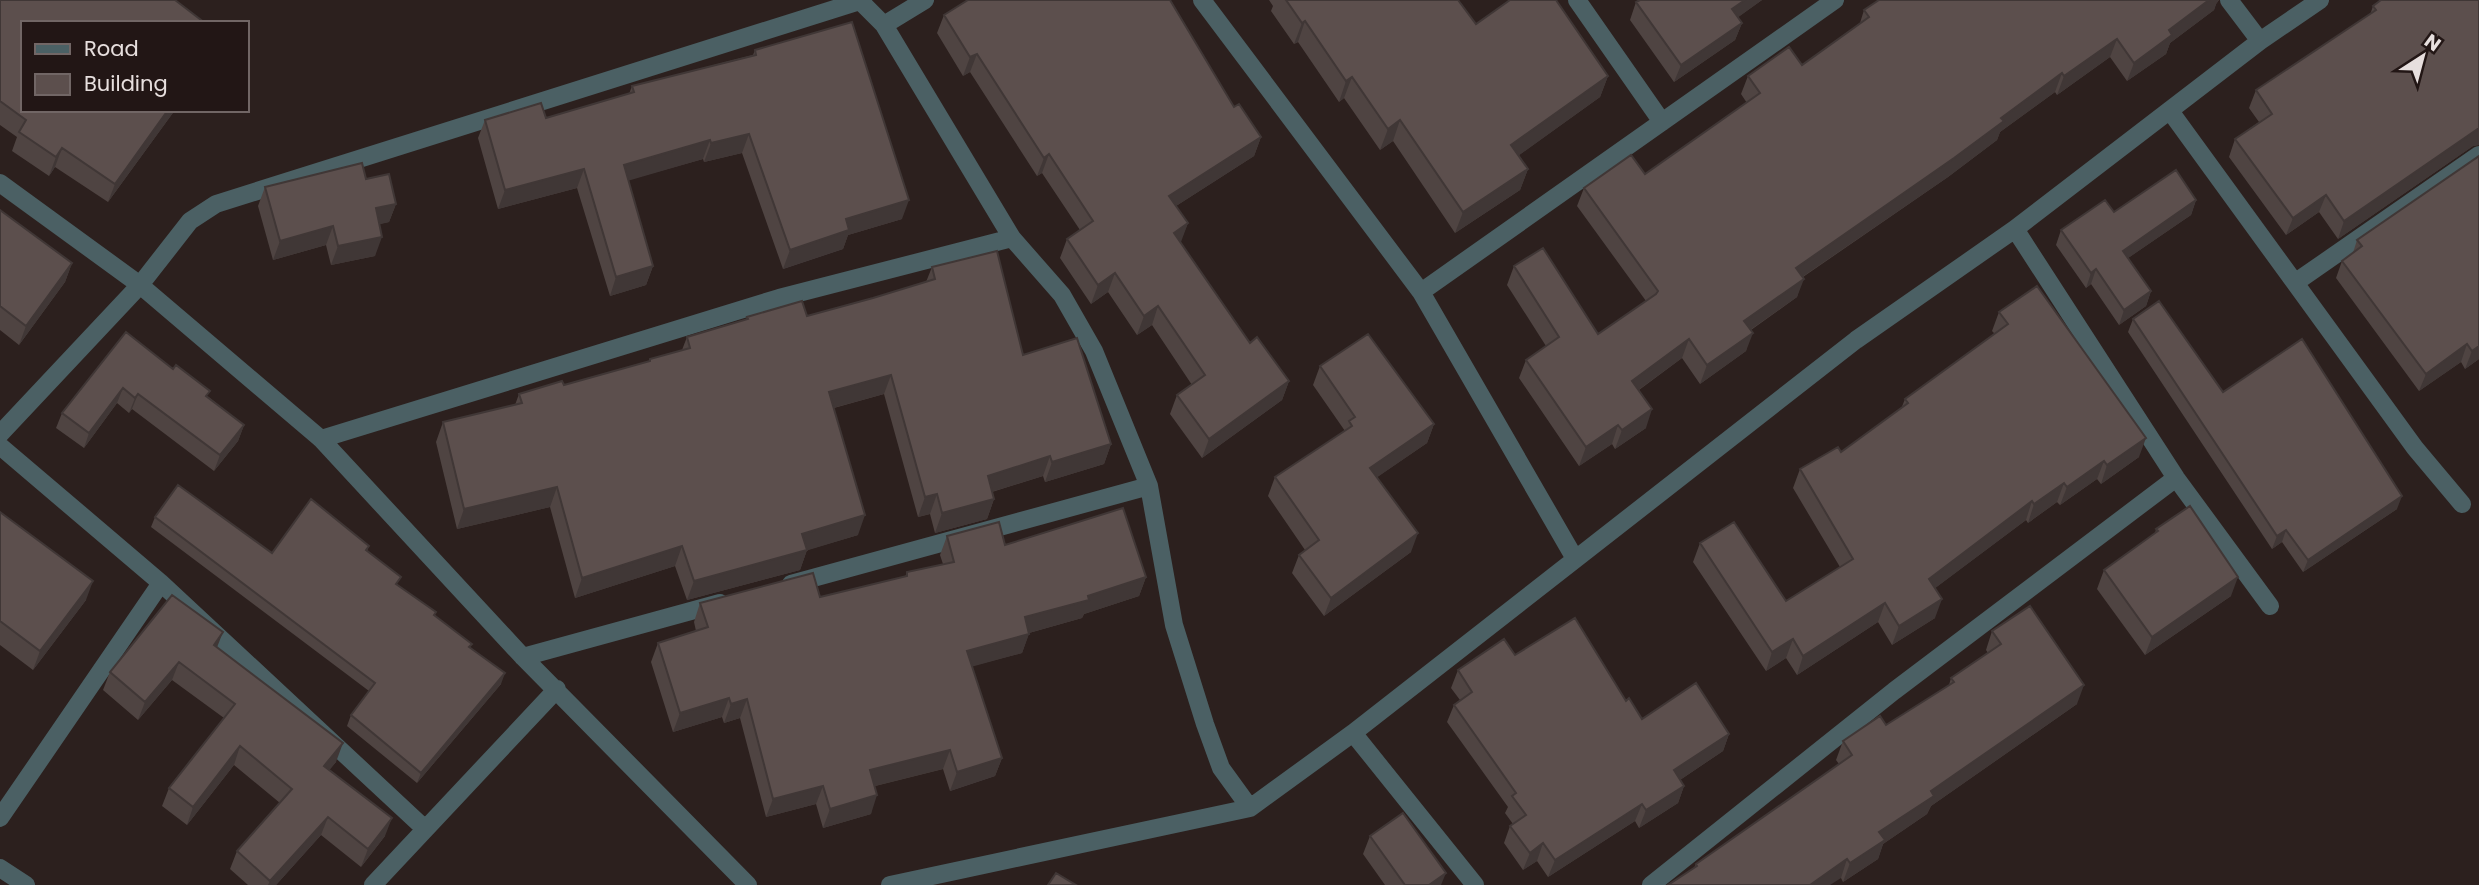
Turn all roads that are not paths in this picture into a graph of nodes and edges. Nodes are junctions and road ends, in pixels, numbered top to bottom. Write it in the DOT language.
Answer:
graph roads {
  1 [pos="925,0"];
  2 [pos="1202,0"];
  3 [pos="1577,0"];
  4 [pos="1835,0"];
  5 [pos="2230,0"];
  6 [pos="2320,0"];
  7 [pos="859,1"];
  8 [pos="884,25"];
  9 [pos="2260,41"];
  10 [pos="2170,111"];
  11 [pos="1662,122"];
  12 [pos="2479,155"];
  13 [pos="0,183"];
  14 [pos="2015,229"];
  15 [pos="1012,238"];
  16 [pos="2297,282"];
  17 [pos="140,285"];
  18 [pos="1421,292"];
  19 [pos="0,434"];
  20 [pos="321,439"];
  21 [pos="0,446"];
  22 [pos="2176,478"];
  23 [pos="1149,486"];
  24 [pos="2462,504"];
  25 [pos="1574,557"];
  26 [pos="161,583"];
  27 [pos="776,588"];
  28 [pos="736,598"];
  29 [pos="2270,606"];
  30 [pos="523,657"];
  31 [pos="557,689"];
  32 [pos="1353,733"];
  33 [pos="1250,808"];
  34 [pos="0,818"];
  35 [pos="424,828"];
  36 [pos="0,868"];
  37 [pos="26,885"];
  38 [pos="373,885"];
  39 [pos="748,885"];
  40 [pos="890,885"];
  41 [pos="1475,885"];
  42 [pos="1651,885"];
  1 -- 8 [label="street"];
  2 -- 18 [label="street"];
  3 -- 11 [label="street"];
  4 -- 11 [label="street"];
  5 -- 9 [label="street"];
  6 -- 9 [label="street"];
  7 -- 8 [label="street"];
  7 -- 17 [label="street"];
  8 -- 15 [label="street"];
  9 -- 10 [label="street"];
  10 -- 14 [label="street"];
  10 -- 16 [label="street"];
  11 -- 18 [label="street"];
  12 -- 16 [label="street"];
  13 -- 17 [label="street"];
  14 -- 22 [label="street"];
  14 -- 25 [label="street"];
  15 -- 20 [label="street"];
  15 -- 23 [label="street"];
  16 -- 24 [label="street"];
  17 -- 19 [label="street"];
  17 -- 20 [label="street"];
  18 -- 25 [label="street"];
  20 -- 30 [label="street"];
  21 -- 26 [label="street"];
  22 -- 29 [label="street"];
  22 -- 42 [label="street"];
  23 -- 27 [label="street"];
  23 -- 33 [label="street"];
  25 -- 32 [label="street"];
  26 -- 34 [label="street"];
  26 -- 35 [label="street"];
  28 -- 30 [label="street"];
  30 -- 31 [label="street"];
  31 -- 35 [label="street"];
  31 -- 39 [label="street"];
  32 -- 33 [label="street"];
  32 -- 41 [label="street"];
  33 -- 40 [label="street"];
  35 -- 38 [label="street"];
  36 -- 37 [label="street"];
}
